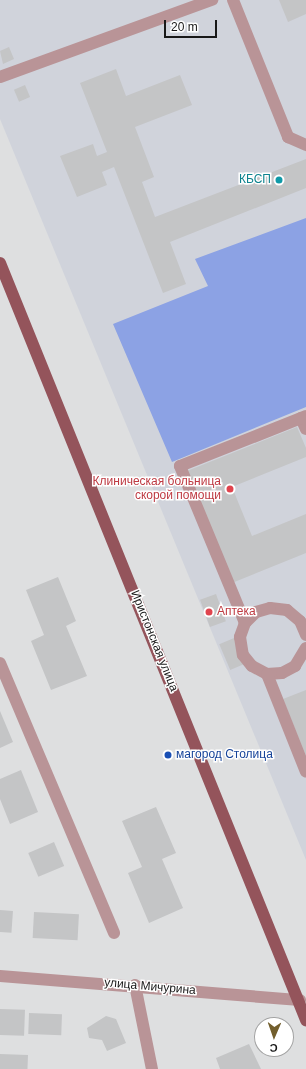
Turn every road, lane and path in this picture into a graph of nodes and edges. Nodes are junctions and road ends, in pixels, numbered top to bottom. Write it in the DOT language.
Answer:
graph roads {
  1 [pos="212,0"];
  2 [pos="233,0"];
  3 [pos="0,77"];
  4 [pos="306,145"];
  5 [pos="0,262"];
  6 [pos="4,279"];
  7 [pos="304,417"];
  8 [pos="306,429"];
  9 [pos="245,623"];
  10 [pos="306,635"];
  11 [pos="306,648"];
  12 [pos="0,663"];
  13 [pos="267,674"];
  14 [pos="306,772"];
  15 [pos="114,933"];
  16 [pos="0,976"];
  17 [pos="135,985"];
  18 [pos="300,1000"];
  19 [pos="306,1020"];
  20 [pos="152,1069"];
  1 -- 3 [label="street"];
  2 -- 4 [label="street"];
  5 -- 6 [label="main road, Иристонская улица"];
  6 -- 18 [label="main road, Иристонская улица"];
  7 -- 8 [label="street"];
  7 -- 9 [label="street"];
  9 -- 10 [label="street"];
  9 -- 13 [label="street"];
  11 -- 13 [label="street"];
  12 -- 15 [label="street"];
  13 -- 14 [label="street"];
  16 -- 17 [label="street, улица Мичурина"];
  17 -- 18 [label="street, улица Мичурина"];
  17 -- 20 [label="street"];
  18 -- 19 [label="main road, Иристонская улица"];
}
